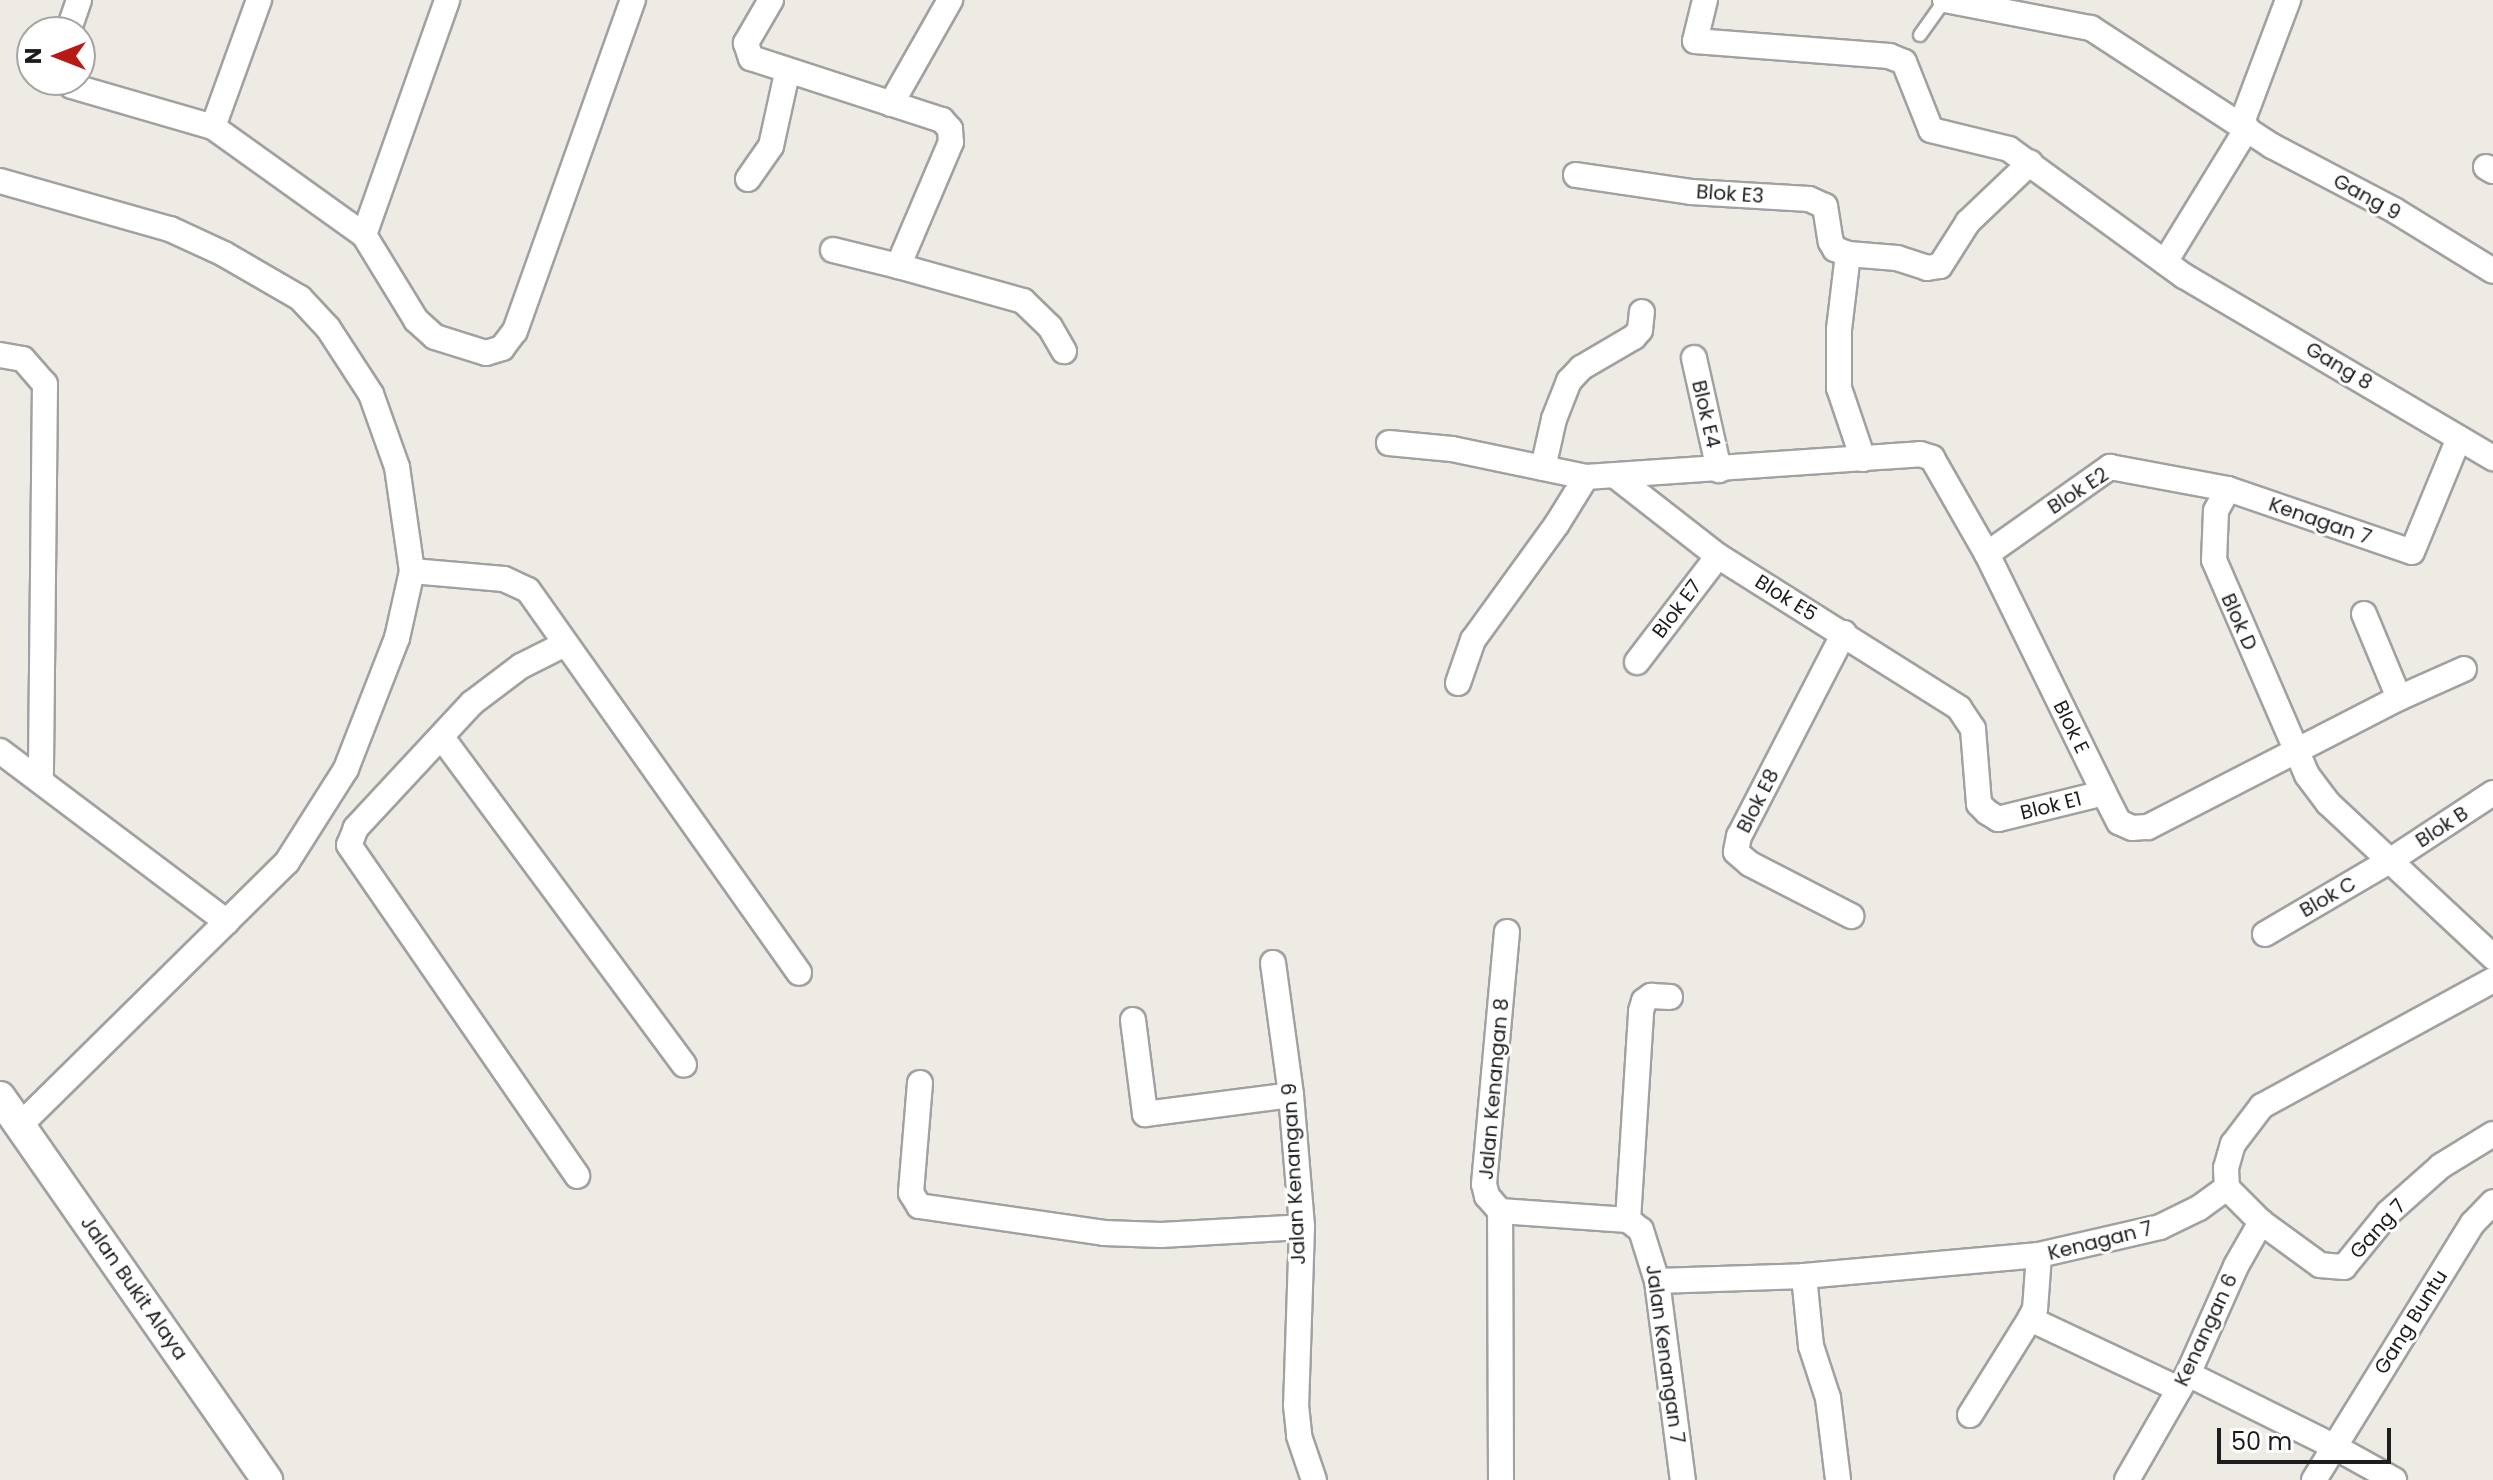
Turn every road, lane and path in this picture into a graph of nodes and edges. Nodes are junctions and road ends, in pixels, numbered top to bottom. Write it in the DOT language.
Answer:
graph roads {
  1 [pos="259,0"];
  2 [pos="447,0"];
  3 [pos="633,0"];
  4 [pos="771,0"];
  5 [pos="950,0"];
  6 [pos="1705,0"];
  7 [pos="1945,0"];
  8 [pos="2288,0"];
  9 [pos="1920,35"];
  10 [pos="787,73"];
  11 [pos="96,93"];
  12 [pos="891,104"];
  13 [pos="2244,126"];
  14 [pos="213,127"];
  15 [pos="2030,163"];
  16 [pos="1576,175"];
  17 [pos="748,179"];
  18 [pos="0,181"];
  19 [pos="364,235"];
  20 [pos="833,250"];
  21 [pos="1848,254"];
  22 [pos="898,266"];
  23 [pos="2175,269"];
  24 [pos="2493,271"];
  25 [pos="1642,312"];
  26 [pos="1064,351"];
  27 [pos="0,355"];
  28 [pos="1694,358"];
  29 [pos="2459,438"];
  30 [pos="1389,443"];
  31 [pos="2493,458"];
  32 [pos="1863,459"];
  33 [pos="1543,468"];
  34 [pos="1719,470"];
  35 [pos="1586,477"];
  36 [pos="1618,478"];
  37 [pos="2228,489"];
  38 [pos="1987,554"];
  39 [pos="1718,556"];
  40 [pos="412,571"];
  41 [pos="2364,614"];
  42 [pos="1844,633"];
  43 [pos="565,644"];
  44 [pos="1637,662"];
  45 [pos="2464,669"];
  46 [pos="1458,683"];
  47 [pos="2399,698"];
  48 [pos="443,739"];
  49 [pos="0,751"];
  50 [pos="2296,751"];
  51 [pos="41,781"];
  52 [pos="2104,793"];
  53 [pos="2493,793"];
  54 [pos="1998,819"];
  55 [pos="2391,860"];
  56 [pos="1851,916"];
  57 [pos="227,922"];
  58 [pos="1507,932"];
  59 [pos="2265,934"];
  60 [pos="2493,957"];
  61 [pos="1273,963"];
  62 [pos="799,973"];
  63 [pos="2493,980"];
  64 [pos="1670,997"];
  65 [pos="1133,1020"];
  66 [pos="684,1065"];
  67 [pos="920,1083"];
  68 [pos="1291,1095"];
  69 [pos="0,1097"];
  70 [pos="20,1125"];
  71 [pos="2493,1134"];
  72 [pos="577,1176"];
  73 [pos="2227,1188"];
  74 [pos="2493,1202"];
  75 [pos="1500,1211"];
  76 [pos="1628,1220"];
  77 [pos="2261,1222"];
  78 [pos="1302,1227"];
  79 [pos="2039,1255"];
  80 [pos="1804,1276"];
  81 [pos="1657,1281"];
  82 [pos="2030,1319"];
  83 [pos="2183,1382"];
  84 [pos="1970,1415"];
  85 [pos="2333,1446"];
  86 [pos="267,1480"];
  87 [pos="1314,1480"];
  88 [pos="1501,1480"];
  89 [pos="1683,1480"];
  90 [pos="1838,1480"];
  91 [pos="2127,1480"];
  92 [pos="2314,1480"];
  93 [pos="2394,1480"];
  1 -- 14 [label="street"];
  2 -- 19 [label="street"];
  3 -- 19 [label="street"];
  4 -- 10 [label="street"];
  5 -- 12 [label="street"];
  6 -- 15 [label="street, Gang 8"];
  7 -- 9 [label="lane"];
  7 -- 13 [label="street, Gang 9"];
  8 -- 13 [label="street"];
  10 -- 12 [label="street"];
  10 -- 17 [label="street"];
  11 -- 14 [label="street"];
  12 -- 22 [label="street"];
  13 -- 23 [label="street"];
  13 -- 24 [label="street, Gang 9"];
  14 -- 19 [label="street"];
  15 -- 21 [label="street"];
  15 -- 23 [label="street, Gang 8"];
  16 -- 21 [label="street, Blok E3"];
  18 -- 40 [label="street"];
  20 -- 22 [label="street"];
  21 -- 32 [label="street"];
  22 -- 26 [label="street"];
  23 -- 29 [label="street, Gang 8"];
  25 -- 33 [label="street"];
  27 -- 51 [label="street"];
  28 -- 34 [label="street, Blok E4"];
  29 -- 31 [label="street, Gang 8"];
  29 -- 37 [label="street, Kenagan 7"];
  30 -- 33 [label="street"];
  32 -- 34 [label="street"];
  32 -- 38 [label="street, Blok E"];
  33 -- 35 [label="street"];
  34 -- 36 [label="street"];
  35 -- 36 [label="street"];
  35 -- 46 [label="street"];
  36 -- 39 [label="street, Blok E5"];
  37 -- 38 [label="street, Blok E2"];
  37 -- 50 [label="street, Blok D"];
  38 -- 52 [label="street, Blok E"];
  39 -- 42 [label="street, Blok E5"];
  39 -- 44 [label="street, Blok E7"];
  40 -- 43 [label="street"];
  40 -- 57 [label="street"];
  41 -- 47 [label="street"];
  42 -- 54 [label="street, Blok E5"];
  42 -- 56 [label="street, Blok E8"];
  43 -- 48 [label="street"];
  43 -- 62 [label="street"];
  45 -- 47 [label="street"];
  47 -- 50 [label="street"];
  48 -- 66 [label="street"];
  48 -- 72 [label="street"];
  49 -- 51 [label="street"];
  50 -- 52 [label="street, Blok E"];
  50 -- 55 [label="street"];
  51 -- 57 [label="street"];
  52 -- 54 [label="street, Blok E1"];
  53 -- 55 [label="street, Blok B"];
  55 -- 59 [label="street, Blok C"];
  55 -- 60 [label="street"];
  57 -- 70 [label="street"];
  58 -- 75 [label="street, Jalan Kenangan 8"];
  61 -- 68 [label="street, Jalan Kenangan 9"];
  63 -- 73 [label="street"];
  64 -- 76 [label="street"];
  65 -- 68 [label="street"];
  67 -- 78 [label="street"];
  68 -- 78 [label="street, Jalan Kenangan 9"];
  69 -- 70 [label="street, Jalan Bukit Alaya"];
  70 -- 86 [label="street, Jalan Bukit Alaya"];
  71 -- 77 [label="street, Gang 7"];
  73 -- 77 [label="street"];
  73 -- 79 [label="street, Kenagan 7"];
  74 -- 85 [label="street, Gang Buntu"];
  75 -- 76 [label="street"];
  75 -- 88 [label="street, Jalan Kenangan 8"];
  76 -- 81 [label="street, Jalan Kenangan 7"];
  77 -- 83 [label="street, Kenangan 6"];
  78 -- 87 [label="street, Jalan Kenangan 9"];
  79 -- 80 [label="street, Kenagan 7"];
  79 -- 82 [label="street"];
  80 -- 81 [label="street, Kenagan 7"];
  80 -- 90 [label="street"];
  81 -- 89 [label="street, Jalan Kenangan 7"];
  82 -- 83 [label="street"];
  82 -- 84 [label="street"];
  83 -- 85 [label="street"];
  83 -- 91 [label="street, Kenangan 6"];
  85 -- 92 [label="street, Gang Buntu"];
  85 -- 93 [label="street"];
}
